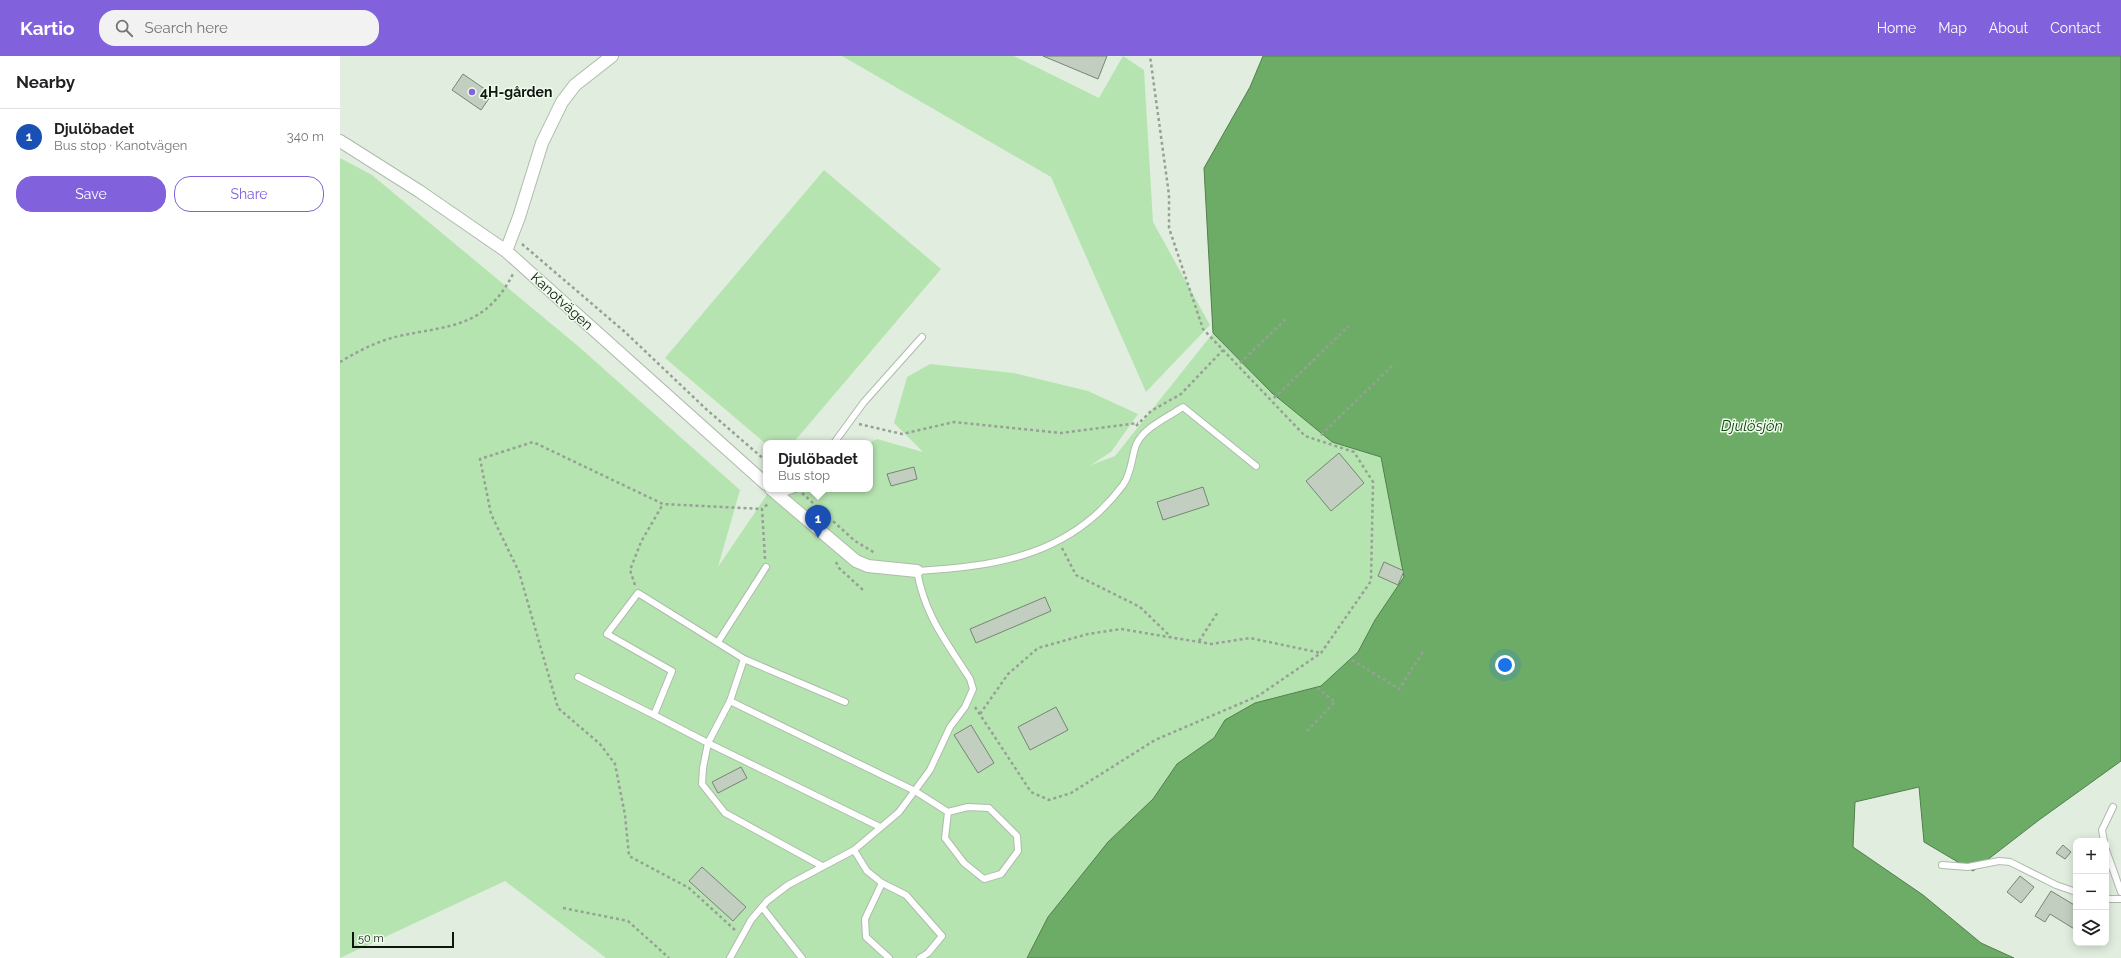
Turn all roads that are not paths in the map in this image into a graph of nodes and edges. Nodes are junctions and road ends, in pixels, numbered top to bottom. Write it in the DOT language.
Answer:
graph roads {
  1 [pos="612,56"];
  2 [pos="340,141"];
  3 [pos="506,251"];
  4 [pos="922,337"];
  5 [pos="836,440"];
  6 [pos="1256,466"];
  7 [pos="763,481"];
  8 [pos="775,492"];
  9 [pos="766,567"];
  10 [pos="917,571"];
  11 [pos="718,642"];
  12 [pos="744,659"];
  13 [pos="578,677"];
  14 [pos="730,701"];
  15 [pos="845,702"];
  16 [pos="654,715"];
  17 [pos="708,743"];
  18 [pos="915,791"];
  19 [pos="2113,807"];
  20 [pos="948,812"];
  21 [pos="880,827"];
  22 [pos="2103,838"];
  23 [pos="854,850"];
  24 [pos="2109,858"];
  25 [pos="1942,865"];
  26 [pos="822,866"];
  27 [pos="882,883"];
  28 [pos="2073,891"];
  29 [pos="2121,892"];
  30 [pos="2109,899"];
  31 [pos="2121,899"];
  32 [pos="762,907"];
  33 [pos="733,957"];
  34 [pos="802,958"];
  35 [pos="889,958"];
  36 [pos="920,958"];
  1 -- 3 [label="street"];
  2 -- 3 [label="street, Kanotvägen"];
  3 -- 7 [label="street, Kanotvägen"];
  4 -- 5 [label="lane"];
  6 -- 10 [label="lane"];
  8 -- 10 [label="street"];
  9 -- 11 [label="lane"];
  10 -- 18 [label="lane"];
  11 -- 12 [label="lane"];
  11 -- 16 [label="lane"];
  12 -- 14 [label="lane"];
  12 -- 15 [label="lane"];
  13 -- 16 [label="lane"];
  14 -- 17 [label="lane"];
  14 -- 18 [label="lane"];
  16 -- 17 [label="lane"];
  17 -- 21 [label="lane"];
  17 -- 26 [label="lane"];
  18 -- 20 [label="lane"];
  18 -- 21 [label="lane"];
  19 -- 22 [label="lane"];
  20 -- 20 [label="lane"];
  21 -- 23 [label="lane"];
  23 -- 26 [label="lane"];
  23 -- 27 [label="lane"];
  24 -- 29 [label="lane"];
  25 -- 28 [label="lane"];
  26 -- 32 [label="lane"];
  27 -- 35 [label="lane"];
  27 -- 36 [label="lane"];
  30 -- 31 [label="lane"];
  32 -- 33 [label="lane"];
  32 -- 34 [label="lane"];
}
